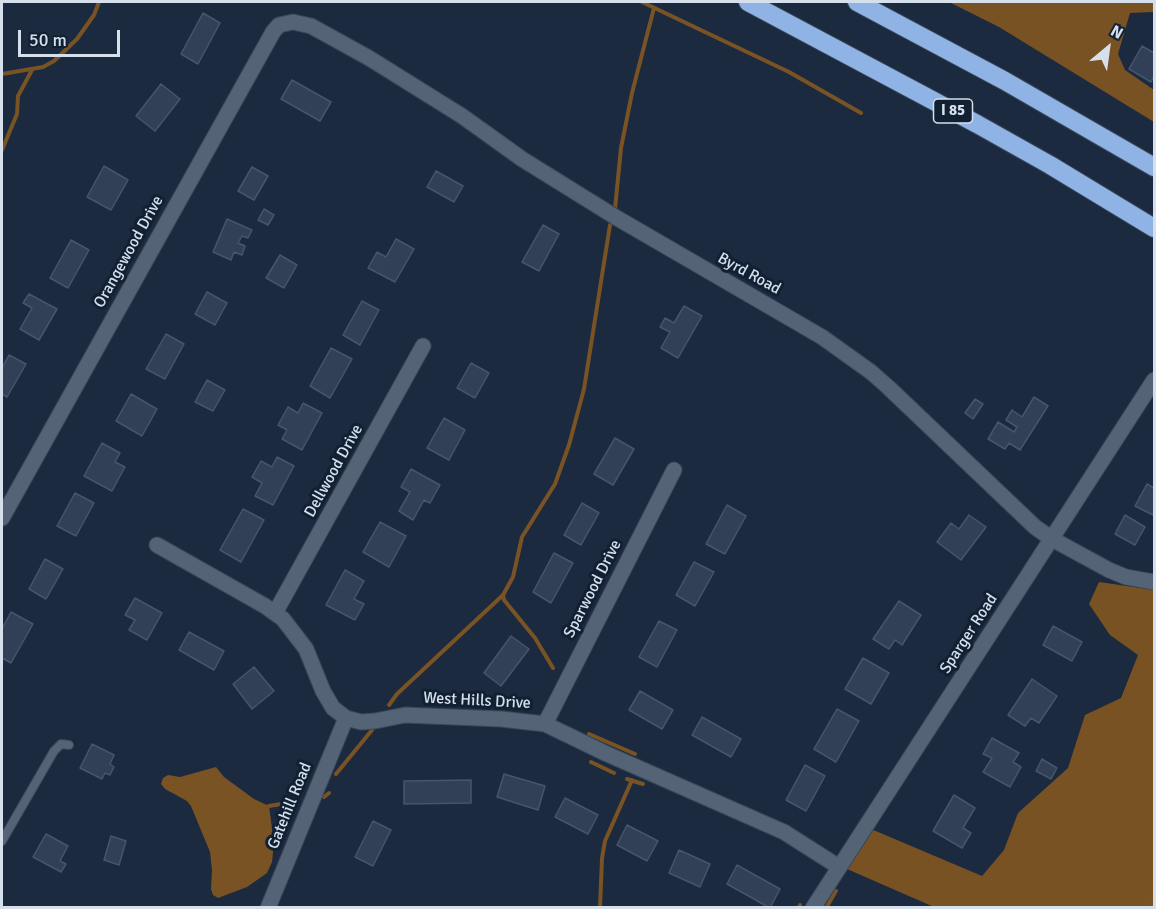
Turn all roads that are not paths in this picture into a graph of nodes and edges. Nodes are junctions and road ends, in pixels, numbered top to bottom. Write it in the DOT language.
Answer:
graph roads {
  1 [pos="748,2"];
  2 [pos="856,2"];
  3 [pos="302,24"];
  4 [pos="1155,167"];
  5 [pos="1155,228"];
  6 [pos="423,346"];
  7 [pos="1155,380"];
  8 [pos="674,470"];
  9 [pos="2,518"];
  10 [pos="1052,539"];
  11 [pos="157,545"];
  12 [pos="1155,582"];
  13 [pos="275,613"];
  14 [pos="346,718"];
  15 [pos="545,724"];
  16 [pos="69,745"];
  17 [pos="2,841"];
  18 [pos="839,867"];
  19 [pos="268,908"];
  20 [pos="813,908"];
  1 -- 5 [label="highway, I 85"];
  2 -- 4 [label="highway"];
  3 -- 9 [label="street, Orangewood Drive"];
  3 -- 10 [label="street, Byrd Road"];
  6 -- 13 [label="street, Dellwood Drive"];
  7 -- 10 [label="street, Sparger Road"];
  8 -- 15 [label="street, Sparwood Drive"];
  10 -- 12 [label="street, Byrd Road"];
  10 -- 18 [label="street, Sparger Road"];
  11 -- 13 [label="street"];
  13 -- 14 [label="street"];
  14 -- 15 [label="street, West Hills Drive"];
  14 -- 19 [label="street, Gatehill Road"];
  15 -- 18 [label="street, West Hills Drive"];
  16 -- 17 [label="lane"];
  18 -- 20 [label="street, Sparger Road"];
}
